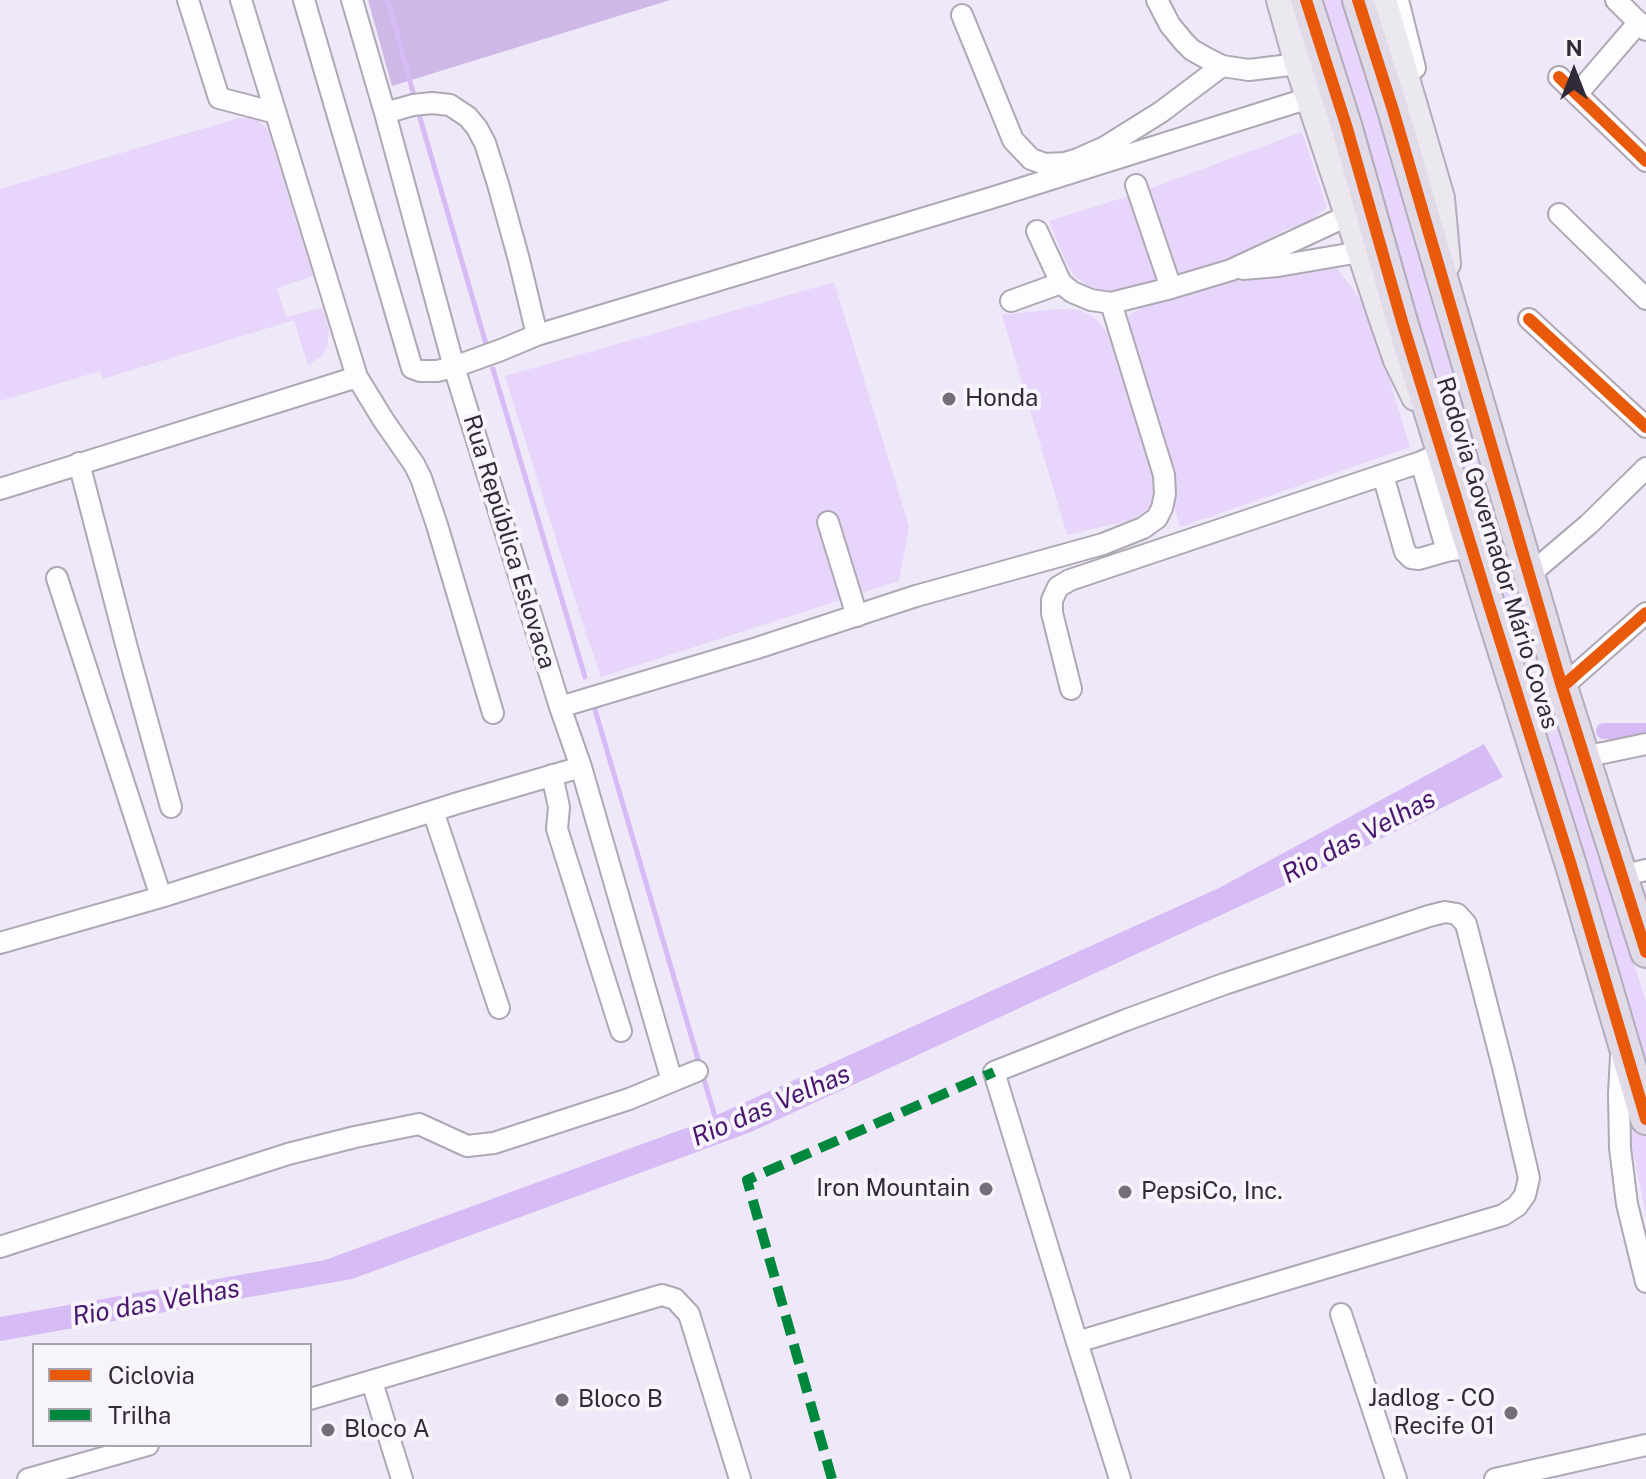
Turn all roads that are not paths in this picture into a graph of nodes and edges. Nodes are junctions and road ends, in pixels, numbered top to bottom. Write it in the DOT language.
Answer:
graph roads {
  1 [pos="188,0"];
  2 [pos="241,0"];
  3 [pos="304,0"];
  4 [pos="352,0"];
  5 [pos="1157,0"];
  6 [pos="1280,0"];
  7 [pos="1306,0"];
  8 [pos="1358,0"];
  9 [pos="1383,0"];
  10 [pos="1398,0"];
  11 [pos="1633,13"];
  12 [pos="962,15"];
  13 [pos="1298,64"];
  14 [pos="1222,66"];
  15 [pos="1559,77"];
  16 [pos="1578,93"];
  17 [pos="1309,98"];
  18 [pos="276,113"];
  19 [pos="385,113"];
  20 [pos="1646,161"];
  21 [pos="1136,185"];
  22 [pos="1441,198"];
  23 [pos="1559,214"];
  24 [pos="1347,216"];
  25 [pos="1037,231"];
  26 [pos="1360,252"];
  27 [pos="1231,270"];
  28 [pos="1061,283"];
  29 [pos="1171,288"];
  30 [pos="1646,299"];
  31 [pos="1011,301"];
  32 [pos="1111,303"];
  33 [pos="1451,311"];
  34 [pos="1529,319"];
  35 [pos="537,335"];
  36 [pos="454,367"];
  37 [pos="357,377"];
  38 [pos="1646,427"];
  39 [pos="1434,450"];
  40 [pos="79,463"];
  41 [pos="1646,468"];
  42 [pos="1383,475"];
  43 [pos="0,489"];
  44 [pos="828,522"];
  45 [pos="1459,549"];
  46 [pos="1529,575"];
  47 [pos="57,578"];
  48 [pos="1646,613"];
  49 [pos="857,616"];
  50 [pos="1562,687"];
  51 [pos="1071,689"];
  52 [pos="560,707"];
  53 [pos="493,713"];
  54 [pos="1646,744"];
  55 [pos="1584,757"];
  56 [pos="581,767"];
  57 [pos="552,775"];
  58 [pos="171,807"];
  59 [pos="433,811"];
  60 [pos="1638,876"];
  61 [pos="161,897"];
  62 [pos="0,943"];
  63 [pos="1646,952"];
  64 [pos="499,1008"];
  65 [pos="621,1031"];
  66 [pos="1622,1040"];
  67 [pos="697,1071"];
  68 [pos="672,1081"];
  69 [pos="1646,1119"];
  70 [pos="0,1247"];
  71 [pos="1646,1282"];
  72 [pos="1341,1314"];
  73 [pos="1077,1342"];
  74 [pos="372,1382"];
  75 [pos="312,1398"];
  76 [pos="1646,1445"];
  77 [pos="141,1447"];
  78 [pos="28,1479"];
  79 [pos="402,1479"];
  80 [pos="740,1479"];
  81 [pos="1120,1479"];
  82 [pos="1396,1479"];
  83 [pos="1495,1479"];
  1 -- 18 [label="street"];
  2 -- 18 [label="street"];
  3 -- 36 [label="street"];
  4 -- 19 [label="street, Rua República Eslovaca"];
  5 -- 14 [label="street"];
  6 -- 13 [label="main road"];
  7 -- 39 [label="highway, Rodovia Governador Mário Covas"];
  8 -- 33 [label="highway, Rodovia Governador Mário Covas"];
  9 -- 22 [label="main road"];
  10 -- 22 [label="street"];
  11 -- 16 [label="street"];
  12 -- 14 [label="street"];
  13 -- 14 [label="street"];
  13 -- 17 [label="main road"];
  15 -- 16 [label="street"];
  16 -- 20 [label="street"];
  17 -- 24 [label="main road"];
  17 -- 35 [label="street"];
  18 -- 37 [label="street"];
  19 -- 35 [label="street"];
  19 -- 36 [label="street, Rua República Eslovaca"];
  21 -- 29 [label="street"];
  22 -- 33 [label="main road"];
  23 -- 30 [label="street"];
  24 -- 26 [label="main road"];
  24 -- 27 [label="street"];
  25 -- 28 [label="street"];
  26 -- 27 [label="street"];
  26 -- 39 [label="main road"];
  27 -- 29 [label="street"];
  28 -- 31 [label="street"];
  28 -- 32 [label="street"];
  29 -- 32 [label="street"];
  32 -- 49 [label="street"];
  33 -- 46 [label="highway, Rodovia Governador Mário Covas"];
  34 -- 38 [label="street"];
  35 -- 36 [label="street"];
  36 -- 52 [label="street, Rua República Eslovaca"];
  37 -- 40 [label="street"];
  37 -- 53 [label="street"];
  39 -- 42 [label="street"];
  39 -- 45 [label="highway, Rodovia Governador Mário Covas"];
  40 -- 43 [label="street"];
  40 -- 58 [label="street"];
  41 -- 46 [label="street"];
  42 -- 45 [label="street"];
  42 -- 51 [label="street"];
  44 -- 49 [label="street"];
  45 -- 66 [label="highway, Rodovia Governador Mário Covas"];
  46 -- 50 [label="highway, Rodovia Governador Mário Covas"];
  47 -- 61 [label="street"];
  48 -- 50 [label="street"];
  49 -- 52 [label="street"];
  50 -- 55 [label="highway, Rodovia Governador Mário Covas"];
  52 -- 56 [label="street, Rua República Eslovaca"];
  54 -- 55 [label="street"];
  55 -- 60 [label="highway, Rodovia Governador Mário Covas"];
  56 -- 57 [label="street"];
  56 -- 68 [label="street, Rua República Eslovaca"];
  57 -- 59 [label="street"];
  57 -- 65 [label="street"];
  59 -- 61 [label="street"];
  59 -- 64 [label="street"];
  60 -- 63 [label="highway, Rodovia Governador Mário Covas"];
  61 -- 62 [label="street"];
  66 -- 69 [label="highway, Rodovia Governador Mário Covas"];
  66 -- 71 [label="street"];
  67 -- 68 [label="street"];
  68 -- 70 [label="street"];
  72 -- 82 [label="street"];
  73 -- 73 [label="street"];
  73 -- 81 [label="street"];
  74 -- 75 [label="street"];
  74 -- 79 [label="street"];
  74 -- 80 [label="street"];
  76 -- 83 [label="street"];
  77 -- 78 [label="street"];
}
